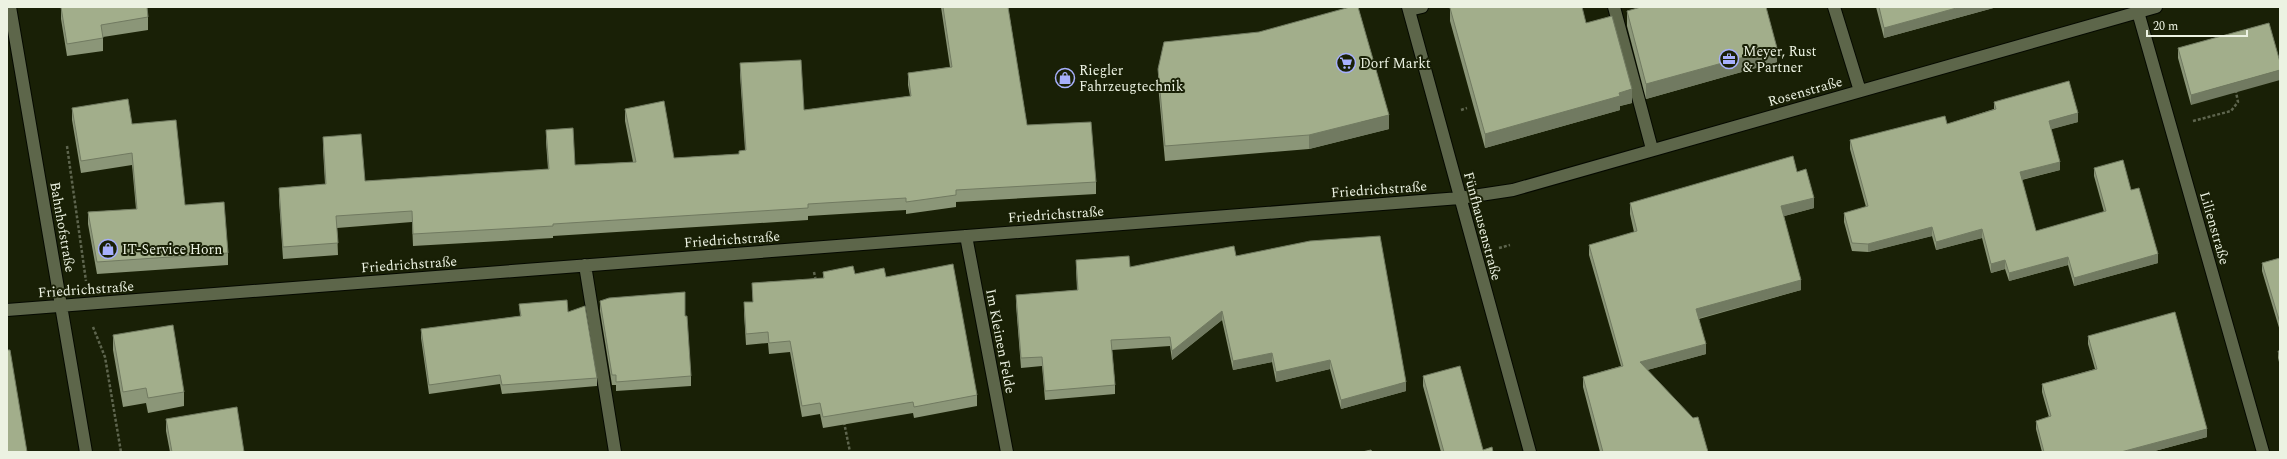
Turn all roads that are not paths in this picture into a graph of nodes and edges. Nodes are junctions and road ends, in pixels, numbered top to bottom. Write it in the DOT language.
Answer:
graph roads {
  1 [pos="10,7"];
  2 [pos="1422,7"];
  3 [pos="1614,7"];
  4 [pos="1834,7"];
  5 [pos="2156,7"];
  6 [pos="1408,9"];
  7 [pos="2138,12"];
  8 [pos="1860,91"];
  9 [pos="1652,149"];
  10 [pos="1460,198"];
  11 [pos="966,236"];
  12 [pos="585,265"];
  13 [pos="61,306"];
  14 [pos="7,310"];
  15 [pos="86,452"];
  16 [pos="615,452"];
  17 [pos="1007,452"];
  18 [pos="1530,452"];
  19 [pos="2263,452"];
  1 -- 13 [label="street, Bahnhofstraße"];
  2 -- 6 [label="street"];
  3 -- 9 [label="street"];
  4 -- 8 [label="street"];
  5 -- 7 [label="street, Rosenstraße"];
  6 -- 10 [label="street, Fünfhausenstraße"];
  7 -- 8 [label="street, Rosenstraße"];
  7 -- 19 [label="street, Lilienstraße"];
  8 -- 9 [label="street, Rosenstraße"];
  9 -- 10 [label="street, Rosenstraße"];
  10 -- 11 [label="street, Friedrichstraße"];
  10 -- 18 [label="street, Fünfhausenstraße"];
  11 -- 12 [label="street, Friedrichstraße"];
  11 -- 17 [label="street, Im Kleinen Felde"];
  12 -- 13 [label="street, Friedrichstraße"];
  12 -- 16 [label="street"];
  13 -- 14 [label="street, Friedrichstraße"];
  13 -- 15 [label="street, Bahnhofstraße"];
}
